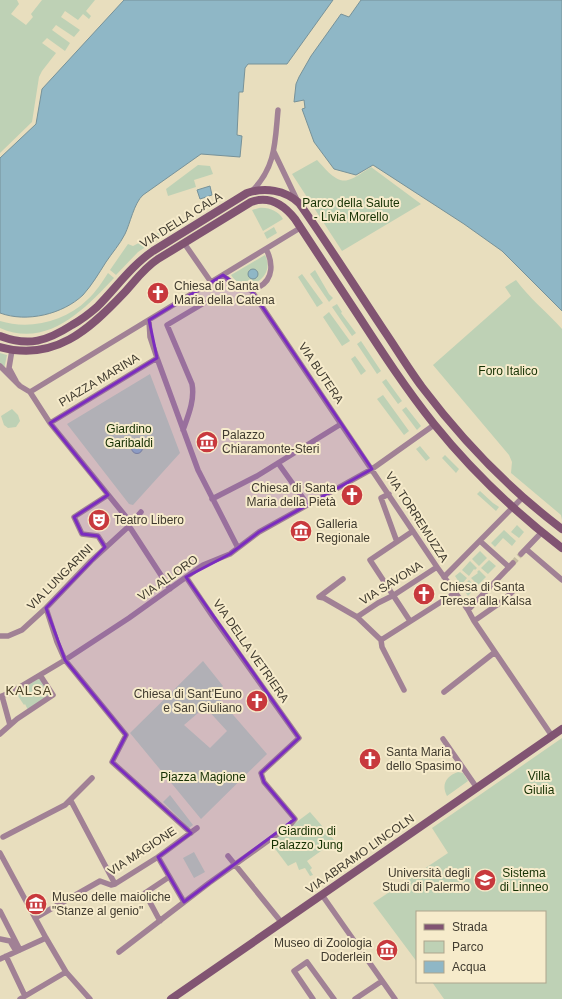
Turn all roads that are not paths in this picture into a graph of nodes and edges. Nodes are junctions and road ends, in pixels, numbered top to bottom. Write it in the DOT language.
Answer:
graph roads {
  1 [pos="278,110"];
  2 [pos="274,152"];
  3 [pos="252,192"];
  4 [pos="299,203"];
  5 [pos="302,231"];
  6 [pos="184,243"];
  7 [pos="266,249"];
  8 [pos="223,275"];
  9 [pos="211,282"];
  10 [pos="251,290"];
  11 [pos="204,303"];
  12 [pos="149,320"];
  13 [pos="377,320"];
  14 [pos="366,328"];
  15 [pos="0,336"];
  16 [pos="0,347"];
  17 [pos="12,350"];
  18 [pos="157,358"];
  19 [pos="0,366"];
  20 [pos="20,386"];
  21 [pos="30,392"];
  22 [pos="445,416"];
  23 [pos="50,423"];
  24 [pos="341,424"];
  25 [pos="434,425"];
  26 [pos="183,431"];
  27 [pos="278,463"];
  28 [pos="372,469"];
  29 [pos="389,494"];
  30 [pos="108,495"];
  31 [pos="523,497"];
  32 [pos="212,499"];
  33 [pos="308,505"];
  34 [pos="514,507"];
  35 [pos="141,512"];
  36 [pos="552,521"];
  37 [pos="130,524"];
  38 [pos="562,529"];
  39 [pos="413,531"];
  40 [pos="542,532"];
  41 [pos="480,541"];
  42 [pos="396,542"];
  43 [pos="105,547"];
  44 [pos="238,548"];
  45 [pos="562,548"];
  46 [pos="526,549"];
  47 [pos="521,554"];
  48 [pos="437,567"];
  49 [pos="186,577"];
  50 [pos="444,577"];
  51 [pos="343,579"];
  52 [pos="562,580"];
  53 [pos="170,588"];
  54 [pos="515,589"];
  55 [pos="455,593"];
  56 [pos="394,595"];
  57 [pos="46,608"];
  58 [pos="468,610"];
  59 [pos="357,617"];
  60 [pos="410,621"];
  61 [pos="474,621"];
  62 [pos="0,636"];
  63 [pos="381,640"];
  64 [pos="495,652"];
  65 [pos="65,660"];
  66 [pos="40,675"];
  67 [pos="404,690"];
  68 [pos="444,692"];
  69 [pos="1,696"];
  70 [pos="10,725"];
  71 [pos="562,729"];
  72 [pos="0,734"];
  73 [pos="552,736"];
  74 [pos="443,739"];
  75 [pos="92,778"];
  76 [pos="477,788"];
  77 [pos="71,801"];
  78 [pos="197,828"];
  79 [pos="190,833"];
  80 [pos="4,837"];
  81 [pos="0,853"];
  82 [pos="228,856"];
  83 [pos="158,857"];
  84 [pos="235,864"];
  85 [pos="169,877"];
  86 [pos="115,884"];
  87 [pos="322,895"];
  88 [pos="187,900"];
  89 [pos="0,910"];
  90 [pos="35,918"];
  91 [pos="160,921"];
  92 [pos="282,923"];
  93 [pos="46,938"];
  94 [pos="0,939"];
  95 [pos="18,950"];
  96 [pos="119,952"];
  97 [pos="6,956"];
  98 [pos="0,959"];
  99 [pos="66,972"];
  100 [pos="382,981"];
  101 [pos="23,998"];
  102 [pos="90,999"];
  103 [pos="172,999"];
  104 [pos="313,999"];
  105 [pos="334,999"];
  106 [pos="355,999"];
  107 [pos="395,999"];
  1 -- 2 [label="street"];
  2 -- 3 [label="street"];
  2 -- 4 [label="street"];
  3 -- 4 [label="main road, VIA DELLA CALA"];
  3 -- 15 [label="main road, VIA DELLA CALA"];
  4 -- 13 [label="main road, VIA DELLA CALA"];
  5 -- 6 [label="main road, VIA DELLA CALA"];
  5 -- 7 [label="street"];
  5 -- 14 [label="main road, VIA DELLA CALA"];
  6 -- 9 [label="street"];
  6 -- 17 [label="main road, VIA DELLA CALA"];
  7 -- 8 [label="street"];
  7 -- 10 [label="street"];
  8 -- 9 [label="street"];
  8 -- 10 [label="street"];
  9 -- 12 [label="street"];
  10 -- 24 [label="street, VIA BUTERA"];
  11 -- 26 [label="street"];
  12 -- 18 [label="street"];
  12 -- 21 [label="street"];
  13 -- 14 [label="street"];
  13 -- 22 [label="main road, VIA DELLA CALA"];
  14 -- 25 [label="main road, VIA DELLA CALA"];
  16 -- 17 [label="main road, VIA DELLA CALA"];
  17 -- 20 [label="street"];
  18 -- 23 [label="street, PIAZZA MARINA"];
  18 -- 26 [label="street, PIAZZA MARINA"];
  19 -- 20 [label="street"];
  20 -- 21 [label="street"];
  21 -- 23 [label="street"];
  22 -- 25 [label="main road"];
  22 -- 31 [label="main road, VIA DELLA CALA"];
  23 -- 30 [label="street"];
  24 -- 27 [label="street"];
  24 -- 28 [label="street, VIA BUTERA"];
  25 -- 28 [label="street, VIA ALLORO"];
  25 -- 34 [label="main road, VIA DELLA CALA"];
  26 -- 32 [label="street, PIAZZA MARINA"];
  27 -- 32 [label="street"];
  27 -- 33 [label="street"];
  28 -- 29 [label="street, VIA TORREMUZZA"];
  28 -- 33 [label="street, VIA ALLORO"];
  29 -- 39 [label="street, VIA TORREMUZZA"];
  29 -- 42 [label="street"];
  30 -- 37 [label="street"];
  30 -- 43 [label="street"];
  31 -- 34 [label="street"];
  31 -- 36 [label="main road, VIA DELLA CALA"];
  32 -- 44 [label="street, PIAZZA MARINA"];
  33 -- 44 [label="street, VIA ALLORO"];
  34 -- 40 [label="main road, VIA DELLA CALA"];
  34 -- 41 [label="street"];
  35 -- 37 [label="street"];
  36 -- 38 [label="main road, VIA DELLA CALA"];
  36 -- 40 [label="main road"];
  37 -- 43 [label="street, VIA LUNGARINI"];
  37 -- 53 [label="street"];
  39 -- 42 [label="street"];
  39 -- 48 [label="street, VIA TORREMUZZA"];
  40 -- 45 [label="main road, VIA DELLA CALA"];
  40 -- 46 [label="street"];
  41 -- 50 [label="street"];
  41 -- 58 [label="street"];
  42 -- 56 [label="street"];
  43 -- 57 [label="street, VIA LUNGARINI"];
  44 -- 49 [label="street, VIA ALLORO"];
  46 -- 47 [label="street"];
  46 -- 52 [label="street"];
  48 -- 50 [label="street, VIA TORREMUZZA"];
  48 -- 56 [label="street, VIA SAVONA"];
  49 -- 53 [label="street, VIA ALLORO"];
  49 -- 84 [label="street, VIA DELLA VETRIERA"];
  50 -- 55 [label="street, VIA TORREMUZZA"];
  51 -- 59 [label="street"];
  53 -- 65 [label="street, VIA ALLORO"];
  54 -- 61 [label="street"];
  55 -- 58 [label="street, VIA TORREMUZZA"];
  55 -- 60 [label="street"];
  56 -- 59 [label="street, VIA SAVONA"];
  56 -- 60 [label="street"];
  57 -- 62 [label="street, VIA LUNGARINI"];
  57 -- 65 [label="street"];
  58 -- 61 [label="street, VIA TORREMUZZA"];
  59 -- 63 [label="street"];
  60 -- 63 [label="street"];
  61 -- 64 [label="street, VIA TORREMUZZA"];
  63 -- 67 [label="street"];
  64 -- 68 [label="street"];
  64 -- 73 [label="street, VIA TORREMUZZA"];
  65 -- 66 [label="street, VIA ALLORO"];
  65 -- 79 [label="street"];
  66 -- 69 [label="street, VIA ALLORO"];
  66 -- 70 [label="street"];
  69 -- 70 [label="street"];
  70 -- 72 [label="street"];
  71 -- 73 [label="main road, VIA ABRAMO LINCOLN"];
  73 -- 76 [label="main road, VIA ABRAMO LINCOLN"];
  74 -- 76 [label="street"];
  75 -- 77 [label="street"];
  76 -- 87 [label="main road, VIA ABRAMO LINCOLN"];
  77 -- 80 [label="street"];
  77 -- 86 [label="street"];
  78 -- 79 [label="street, VIA MAGIONE"];
  79 -- 83 [label="street, VIA MAGIONE"];
  81 -- 90 [label="street"];
  82 -- 84 [label="street"];
  83 -- 85 [label="street"];
  83 -- 86 [label="street, VIA MAGIONE"];
  84 -- 88 [label="street"];
  84 -- 92 [label="street"];
  85 -- 88 [label="street"];
  85 -- 91 [label="street"];
  86 -- 90 [label="street, VIA MAGIONE"];
  87 -- 92 [label="main road, VIA ABRAMO LINCOLN"];
  87 -- 100 [label="street"];
  88 -- 91 [label="street"];
  89 -- 95 [label="street"];
  90 -- 93 [label="street"];
  91 -- 96 [label="street"];
  92 -- 103 [label="main road, VIA ABRAMO LINCOLN"];
  93 -- 95 [label="street"];
  93 -- 99 [label="street"];
  94 -- 95 [label="street"];
  95 -- 97 [label="street"];
  97 -- 98 [label="street"];
  97 -- 101 [label="street"];
  99 -- 101 [label="street"];
  99 -- 102 [label="street"];
  100 -- 106 [label="street"];
  100 -- 107 [label="street"];
  104 -- 105 [label="street"];
}
